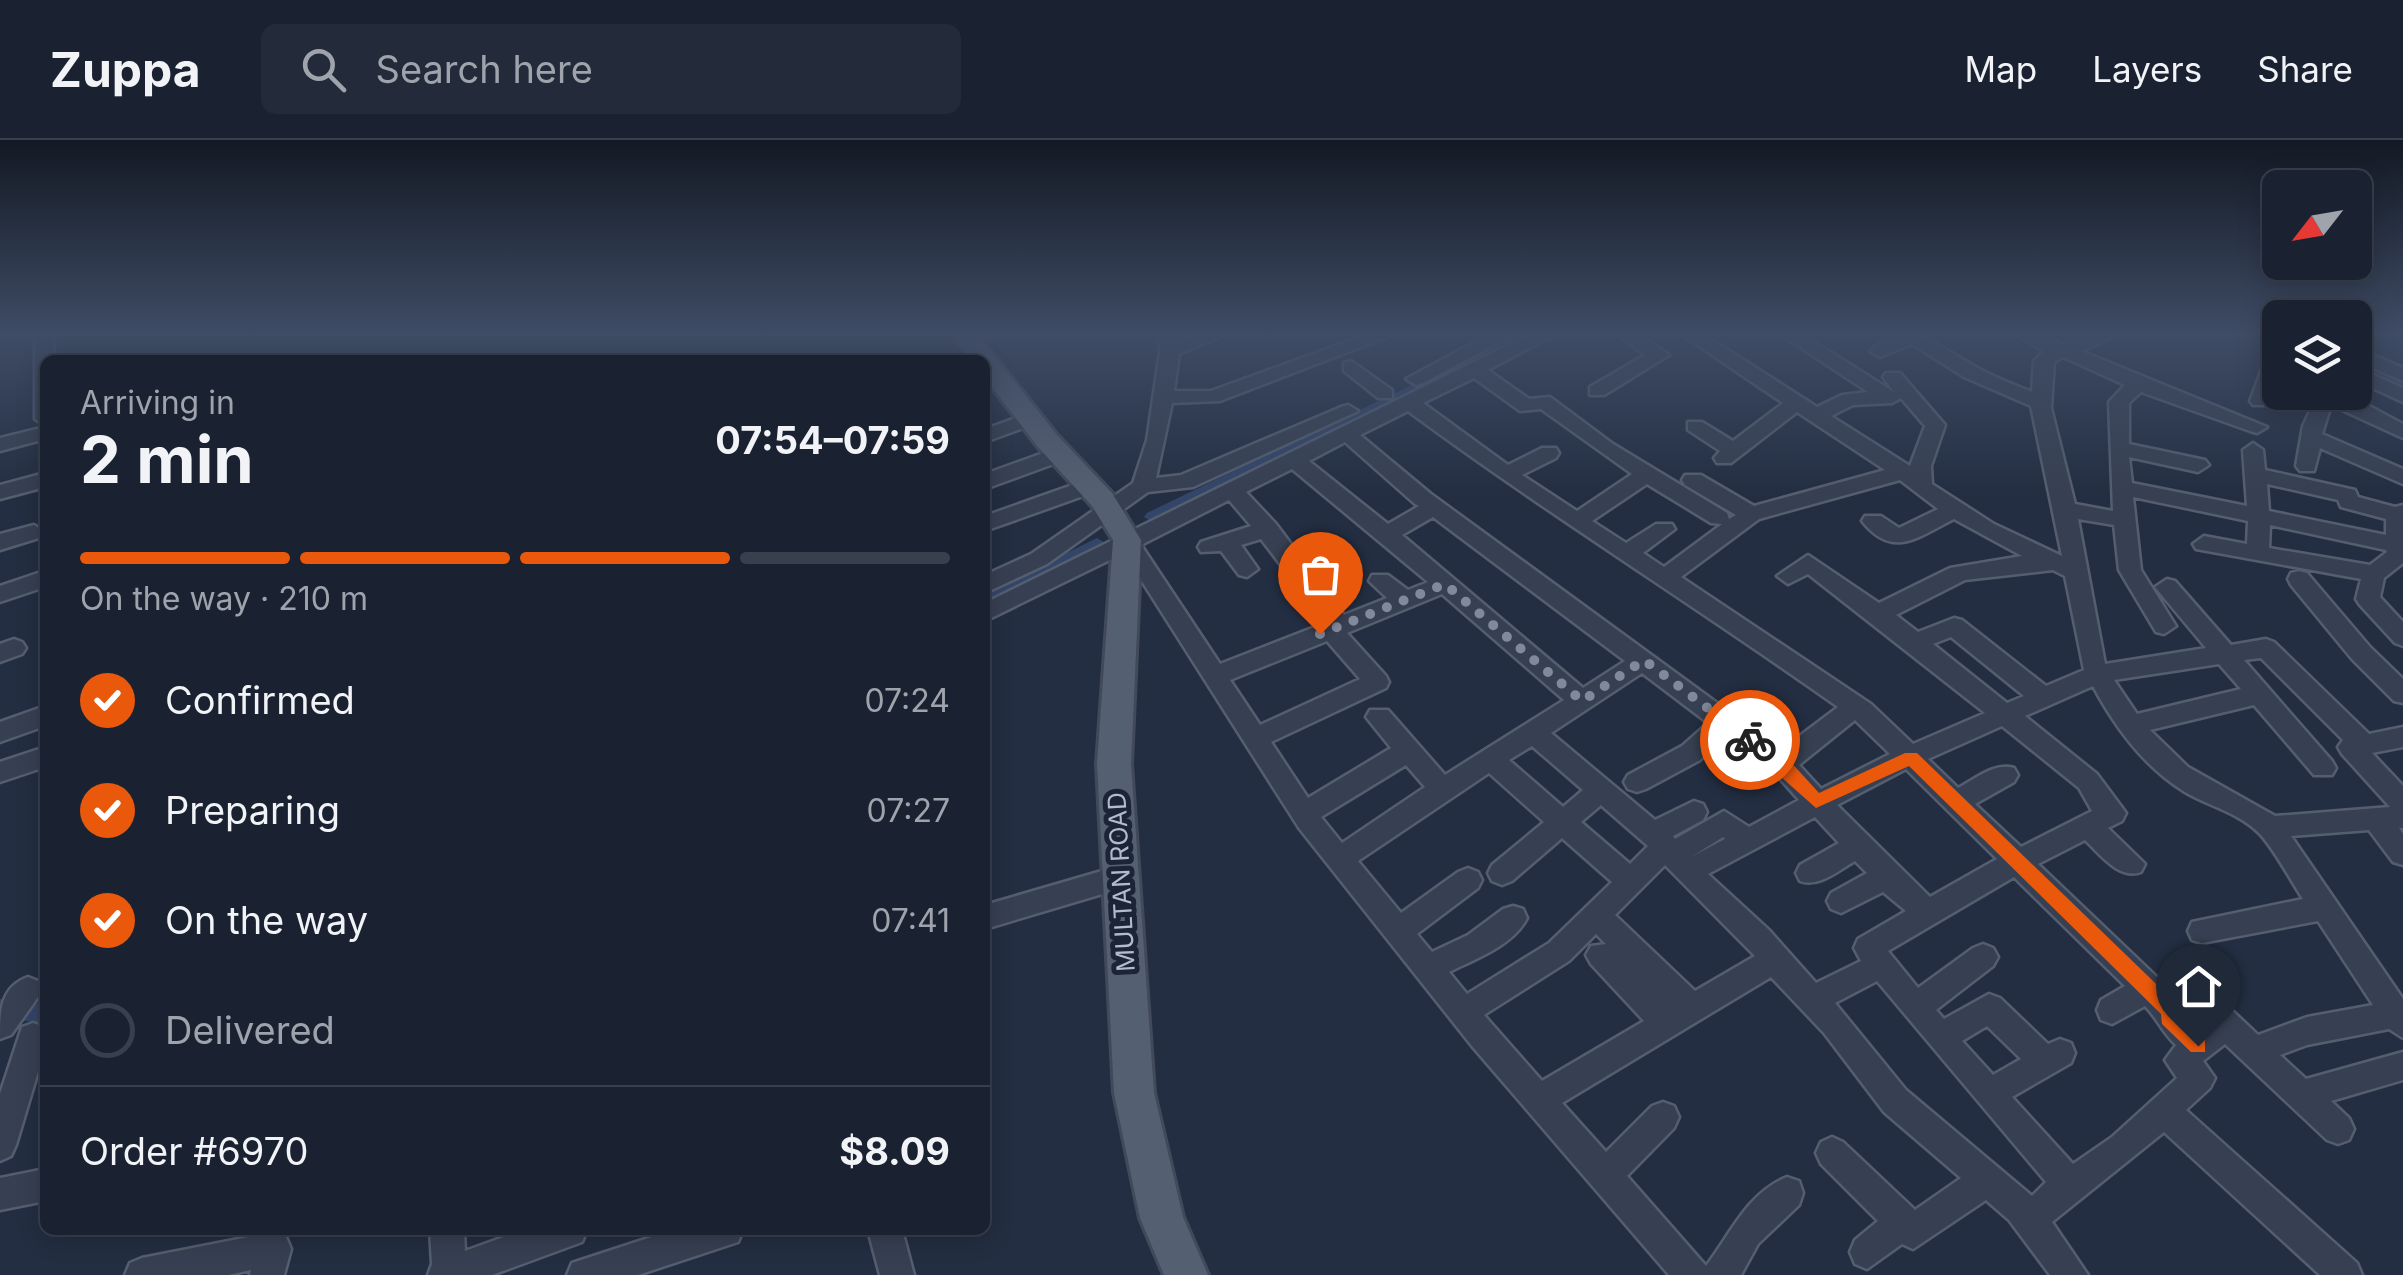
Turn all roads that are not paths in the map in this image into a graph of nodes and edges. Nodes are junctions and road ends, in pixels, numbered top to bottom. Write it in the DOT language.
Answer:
graph roads {
  1 [pos="1006,387"];
  2 [pos="1028,387"];
  3 [pos="1163,387"];
  4 [pos="1241,387"];
  5 [pos="1380,387"];
  6 [pos="1418,387"];
  7 [pos="1505,387"];
  8 [pos="1603,387"];
  9 [pos="1770,387"];
  10 [pos="1891,387"];
  11 [pos="2005,387"];
  12 [pos="2043,387"];
  13 [pos="2135,387"];
  14 [pos="2146,387"];
  15 [pos="1596,391"];
  16 [pos="2262,396"];
  17 [pos="1161,397"];
  18 [pos="1396,398"];
  19 [pos="2260,400"];
  20 [pos="2042,402"];
  21 [pos="1796,404"];
  22 [pos="2319,410"];
  23 [pos="2359,410"];
  24 [pos="1816,416"];
  25 [pos="1030,419"];
  26 [pos="1695,426"];
  27 [pos="2257,427"];
  28 [pos="1345,432"];
  29 [pos="2403,432"];
  30 [pos="40,434"];
  31 [pos="990,434"];
  32 [pos="2312,436"];
  33 [pos="0,445"];
  34 [pos="2119,448"];
  35 [pos="2253,450"];
  36 [pos="1060,454"];
  37 [pos="1549,454"];
  38 [pos="1292,458"];
  39 [pos="2198,464"];
  40 [pos="2307,466"];
  41 [pos="1903,472"];
  42 [pos="1506,474"];
  43 [pos="1647,474"];
  44 [pos="2255,475"];
  45 [pos="2403,477"];
  46 [pos="990,480"];
  47 [pos="40,481"];
  48 [pos="1143,486"];
  49 [pos="1922,488"];
  50 [pos="2124,488"];
  51 [pos="1231,489"];
  52 [pos="0,492"];
  53 [pos="1701,492"];
  54 [pos="1107,506"];
  55 [pos="1434,507"];
  56 [pos="2066,510"];
  57 [pos="1953,511"];
  58 [pos="1751,514"];
  59 [pos="2401,514"];
  60 [pos="2259,516"];
  61 [pos="1719,518"];
  62 [pos="1873,520"];
  63 [pos="2127,520"];
  64 [pos="1576,522"];
  65 [pos="990,523"];
  66 [pos="1268,529"];
  67 [pos="1664,529"];
  68 [pos="34,532"];
  69 [pos="1387,534"];
  70 [pos="0,542"];
  71 [pos="2204,544"];
  72 [pos="2400,553"];
  73 [pos="1625,554"];
  74 [pos="2258,554"];
  75 [pos="2066,567"];
  76 [pos="1248,569"];
  77 [pos="2376,574"];
  78 [pos="1788,576"];
  79 [pos="1663,579"];
  80 [pos="2298,579"];
  81 [pos="1380,581"];
  82 [pos="38,582"];
  83 [pos="990,582"];
  84 [pos="1445,584"];
  85 [pos="2167,587"];
  86 [pos="0,594"];
  87 [pos="1405,600"];
  88 [pos="990,609"];
  89 [pos="2188,612"];
  90 [pos="1879,614"];
  91 [pos="1336,628"];
  92 [pos="2403,637"];
  93 [pos="1914,643"];
  94 [pos="2224,654"];
  95 [pos="1644,660"];
  96 [pos="2097,674"];
  97 [pos="1216,676"];
  98 [pos="2260,694"];
  99 [pos="2403,694"];
  100 [pos="2042,697"];
  101 [pos="1582,701"];
  102 [pos="1747,702"];
  103 [pos="1856,707"];
  104 [pos="2002,715"];
  105 [pos="1379,717"];
  106 [pos="40,718"];
  107 [pos="1728,723"];
  108 [pos="2133,725"];
  109 [pos="0,732"];
  110 [pos="1534,733"];
  111 [pos="2403,737"];
  112 [pos="1257,738"];
  113 [pos="2366,745"];
  114 [pos="1408,751"];
  115 [pos="1911,758"];
  116 [pos="40,759"];
  117 [pos="1490,759"];
  118 [pos="1782,764"];
  119 [pos="2323,768"];
  120 [pos="0,772"];
  121 [pos="2005,775"];
  122 [pos="1636,782"];
  123 [pos="1441,788"];
  124 [pos="1601,790"];
  125 [pos="1956,801"];
  126 [pos="1816,802"];
  127 [pos="2403,804"];
  128 [pos="1694,812"];
  129 [pos="1304,814"];
  130 [pos="2390,818"];
  131 [pos="1563,825"];
  132 [pos="2088,826"];
  133 [pos="2270,828"];
  134 [pos="1858,846"];
  135 [pos="1669,852"];
  136 [pos="2403,854"];
  137 [pos="1340,860"];
  138 [pos="2020,862"];
  139 [pos="2131,864"];
  140 [pos="1810,873"];
  141 [pos="1502,874"];
  142 [pos="1887,876"];
  143 [pos="1120,878"];
  144 [pos="1468,880"];
  145 [pos="1631,882"];
  146 [pos="1841,901"];
  147 [pos="2322,908"];
  148 [pos="1928,913"];
  149 [pos="990,917"];
  150 [pos="1597,917"];
  151 [pos="1513,918"];
  152 [pos="2202,931"];
  153 [pos="1399,932"];
  154 [pos="1601,956"];
  155 [pos="1983,957"];
  156 [pos="1774,958"];
  157 [pos="1882,965"];
  158 [pos="1428,968"];
  159 [pos="2148,988"];
  160 [pos="1812,1000"];
  161 [pos="1918,1007"];
  162 [pos="2112,1010"];
  163 [pos="1464,1012"];
  164 [pos="2398,1014"];
  165 [pos="1680,1016"];
  166 [pos="0,1034"];
  167 [pos="39,1037"];
  168 [pos="1940,1038"];
  169 [pos="2198,1046"];
  170 [pos="2254,1050"];
  171 [pos="2403,1066"];
  172 [pos="1988,1094"];
  173 [pos="2304,1094"];
  174 [pos="1539,1100"];
  175 [pos="2165,1112"];
  176 [pos="1663,1117"];
  177 [pos="2338,1128"];
  178 [pos="1,1141"];
  179 [pos="1832,1152"];
  180 [pos="1605,1176"];
  181 [pos="1986,1178"];
  182 [pos="2070,1185"];
  183 [pos="40,1186"];
  184 [pos="1787,1193"];
  185 [pos="0,1194"];
  186 [pos="1903,1222"];
  187 [pos="2031,1222"];
  188 [pos="449,1235"];
  189 [pos="557,1235"];
  190 [pos="708,1235"];
  191 [pos="885,1235"];
  192 [pos="1866,1252"];
  193 [pos="461,1272"];
  194 [pos="1728,1273"];
  195 [pos="142,1275"];
  196 [pos="267,1275"];
  197 [pos="584,1275"];
  198 [pos="897,1275"];
  199 [pos="1186,1275"];
  200 [pos="1692,1275"];
  201 [pos="2071,1275"];
  202 [pos="2345,1275"];
  1 -- 25 [label="main road"];
  2 -- 54 [label="main road, MULTAN ROAD"];
  3 -- 17 [label="street"];
  4 -- 17 [label="street"];
  5 -- 18 [label="street"];
  6 -- 18 [label="street"];
  7 -- 43 [label="street"];
  8 -- 15 [label="street"];
  9 -- 21 [label="street"];
  10 -- 24 [label="street"];
  10 -- 49 [label="street"];
  11 -- 20 [label="street"];
  12 -- 20 [label="street"];
  13 -- 34 [label="street"];
  14 -- 27 [label="street"];
  16 -- 19 [label="street"];
  17 -- 48 [label="street"];
  18 -- 28 [label="street"];
  18 -- 42 [label="street"];
  18 -- 48 [label="street"];
  20 -- 56 [label="street"];
  21 -- 24 [label="street"];
  21 -- 26 [label="street"];
  22 -- 32 [label="street"];
  23 -- 29 [label="street"];
  24 -- 41 [label="street"];
  25 -- 31 [label="street"];
  25 -- 36 [label="main road"];
  28 -- 38 [label="street"];
  28 -- 55 [label="street"];
  30 -- 33 [label="street"];
  32 -- 40 [label="street"];
  32 -- 45 [label="street"];
  34 -- 39 [label="street"];
  34 -- 50 [label="street"];
  35 -- 44 [label="street"];
  36 -- 46 [label="street"];
  36 -- 54 [label="main road"];
  37 -- 42 [label="street"];
  38 -- 51 [label="street"];
  38 -- 69 [label="street"];
  41 -- 49 [label="street"];
  41 -- 58 [label="street"];
  42 -- 64 [label="street"];
  43 -- 53 [label="street"];
  43 -- 64 [label="street"];
  44 -- 59 [label="street"];
  44 -- 60 [label="street"];
  47 -- 52 [label="street"];
  48 -- 54 [label="street"];
  49 -- 57 [label="street"];
  50 -- 60 [label="street"];
  50 -- 63 [label="street"];
  51 -- 54 [label="street"];
  51 -- 66 [label="street"];
  53 -- 58 [label="street"];
  53 -- 61 [label="street"];
  54 -- 65 [label="street"];
  54 -- 83 [label="street"];
  54 -- 88 [label="street"];
  54 -- 97 [label="street"];
  54 -- 143 [label="main road, MULTAN ROAD"];
  55 -- 69 [label="street"];
  55 -- 95 [label="street"];
  56 -- 63 [label="street"];
  56 -- 75 [label="street"];
  57 -- 62 [label="street"];
  57 -- 75 [label="street"];
  58 -- 79 [label="street"];
  59 -- 72 [label="street"];
  60 -- 72 [label="street"];
  60 -- 74 [label="street"];
  63 -- 89 [label="street"];
  64 -- 73 [label="street"];
  66 -- 76 [label="street"];
  66 -- 91 [label="street"];
  67 -- 73 [label="street"];
  68 -- 70 [label="street"];
  69 -- 84 [label="street"];
  71 -- 74 [label="street"];
  72 -- 77 [label="street"];
  73 -- 79 [label="street"];
  74 -- 77 [label="street"];
  75 -- 90 [label="street"];
  75 -- 96 [label="street"];
  77 -- 92 [label="street"];
  78 -- 90 [label="street"];
  79 -- 103 [label="street"];
  80 -- 99 [label="street"];
  81 -- 87 [label="street"];
  82 -- 86 [label="street"];
  84 -- 87 [label="street"];
  84 -- 101 [label="street"];
  85 -- 89 [label="street"];
  87 -- 91 [label="street"];
  89 -- 94 [label="street"];
  90 -- 93 [label="street"];
  91 -- 97 [label="street"];
  91 -- 112 [label="street"];
  93 -- 100 [label="street"];
  93 -- 104 [label="street"];
  94 -- 96 [label="street"];
  94 -- 98 [label="street"];
  94 -- 113 [label="street"];
  95 -- 101 [label="street"];
  95 -- 107 [label="street"];
  96 -- 100 [label="street"];
  96 -- 108 [label="street"];
  97 -- 112 [label="street"];
  98 -- 108 [label="street"];
  98 -- 119 [label="street"];
  100 -- 104 [label="street"];
  101 -- 110 [label="street"];
  102 -- 107 [label="street"];
  103 -- 115 [label="street"];
  103 -- 118 [label="street"];
  104 -- 115 [label="street"];
  104 -- 132 [label="street"];
  105 -- 114 [label="street"];
  106 -- 109 [label="street"];
  107 -- 118 [label="street"];
  107 -- 122 [label="street"];
  108 -- 133 [label="street"];
  110 -- 117 [label="street"];
  110 -- 124 [label="street"];
  111 -- 113 [label="street"];
  112 -- 129 [label="street"];
  113 -- 127 [label="street"];
  114 -- 123 [label="street"];
  114 -- 129 [label="street"];
  115 -- 125 [label="street"];
  115 -- 126 [label="street"];
  116 -- 120 [label="street"];
  117 -- 123 [label="street"];
  117 -- 131 [label="street"];
  118 -- 126 [label="street"];
  121 -- 125 [label="street"];
  123 -- 137 [label="street"];
  124 -- 131 [label="street"];
  124 -- 135 [label="street"];
  125 -- 138 [label="street"];
  126 -- 134 [label="street"];
  126 -- 135 [label="street"];
  128 -- 135 [label="street"];
  129 -- 137 [label="street"];
  130 -- 133 [label="street"];
  130 -- 136 [label="street"];
  131 -- 141 [label="street"];
  131 -- 145 [label="street"];
  132 -- 138 [label="street"];
  132 -- 139 [label="street"];
  133 -- 147 [label="street"];
  134 -- 140 [label="street"];
  134 -- 142 [label="street"];
  135 -- 145 [label="street"];
  135 -- 156 [label="street"];
  137 -- 153 [label="street"];
  138 -- 148 [label="street"];
  138 -- 159 [label="street"];
  142 -- 146 [label="street"];
  142 -- 148 [label="street"];
  143 -- 149 [label="street"];
  143 -- 199 [label="main road, MULTAN ROAD"];
  144 -- 153 [label="street"];
  145 -- 150 [label="street"];
  147 -- 152 [label="street"];
  147 -- 164 [label="street"];
  148 -- 157 [label="street"];
  150 -- 163 [label="street"];
  150 -- 165 [label="street"];
  151 -- 158 [label="street"];
  153 -- 158 [label="street"];
  154 -- 165 [label="street"];
  155 -- 161 [label="street"];
  156 -- 160 [label="street"];
  156 -- 165 [label="street"];
  157 -- 160 [label="street"];
  157 -- 161 [label="street"];
  158 -- 163 [label="street"];
  159 -- 162 [label="street"];
  159 -- 169 [label="street"];
  160 -- 181 [label="street"];
  161 -- 168 [label="street"];
  163 -- 174 [label="street"];
  164 -- 170 [label="street"];
  165 -- 174 [label="street"];
  166 -- 167 [label="street"];
  167 -- 178 [label="street"];
  168 -- 172 [label="street"];
  168 -- 172 [label="street"];
  169 -- 170 [label="street"];
  169 -- 175 [label="street"];
  170 -- 173 [label="street"];
  171 -- 173 [label="street"];
  172 -- 182 [label="street"];
  173 -- 177 [label="street"];
  174 -- 180 [label="street"];
  175 -- 182 [label="street"];
  175 -- 202 [label="street"];
  176 -- 180 [label="street"];
  179 -- 186 [label="street"];
  180 -- 200 [label="street"];
  181 -- 186 [label="street"];
  181 -- 187 [label="street"];
  182 -- 187 [label="street"];
  183 -- 185 [label="street"];
  184 -- 194 [label="street"];
  186 -- 192 [label="street"];
  187 -- 201 [label="street"];
  188 -- 193 [label="street"];
  189 -- 193 [label="street"];
  190 -- 197 [label="street"];
  191 -- 198 [label="street"];
  195 -- 196 [label="street"];
}
